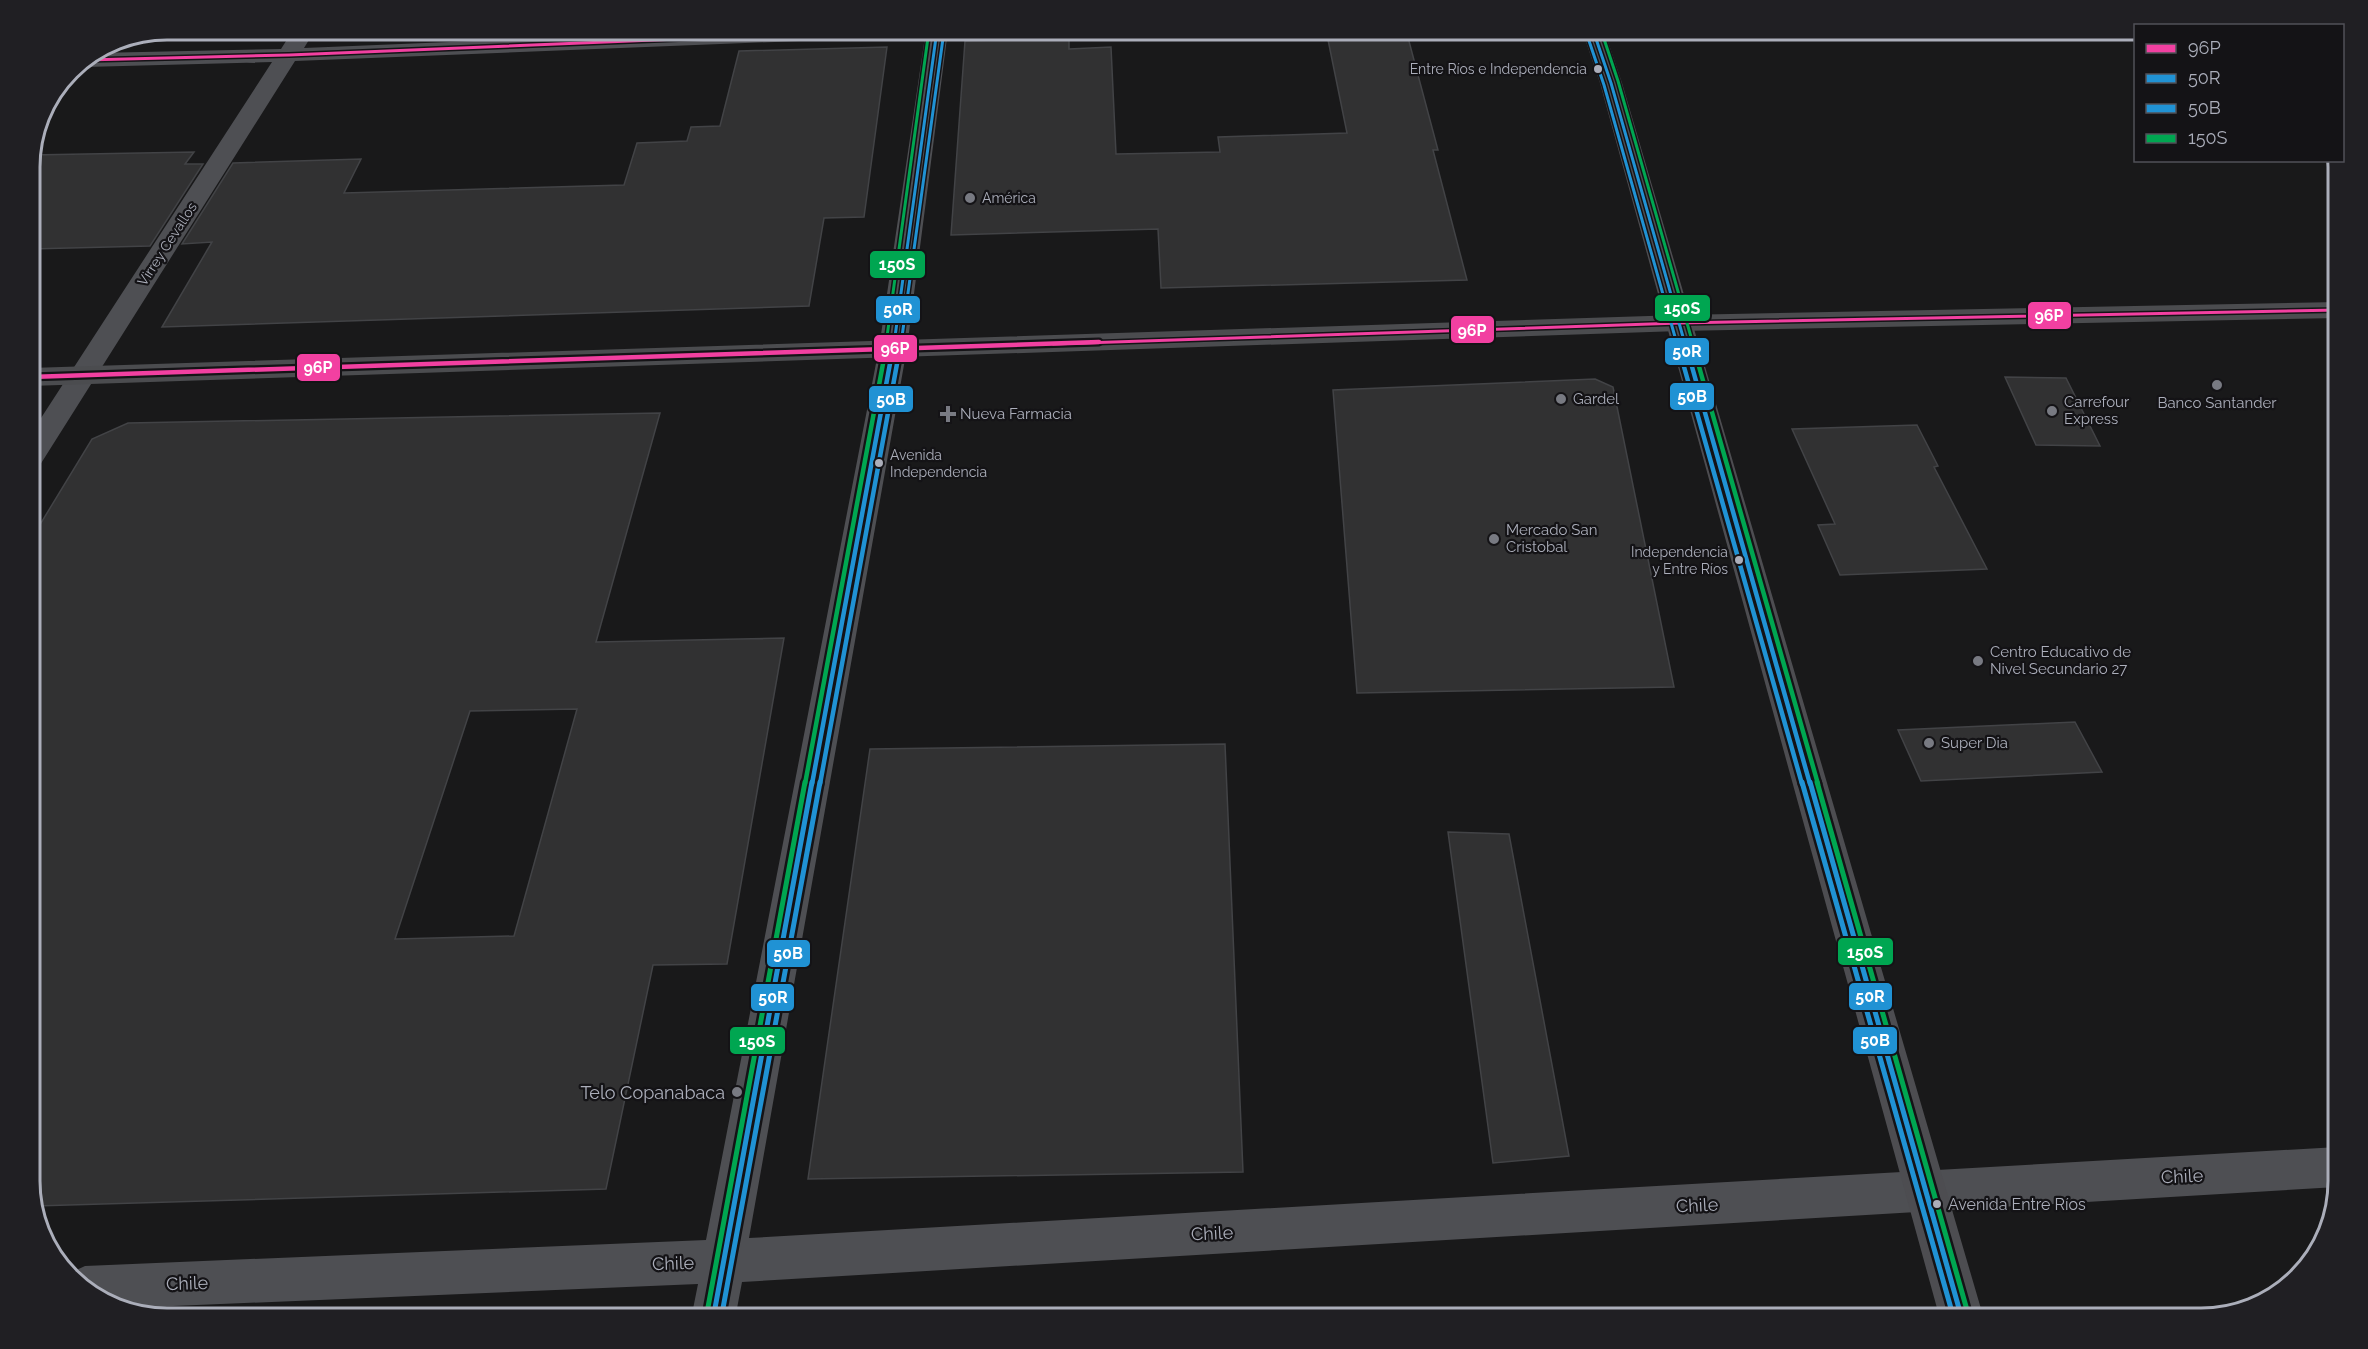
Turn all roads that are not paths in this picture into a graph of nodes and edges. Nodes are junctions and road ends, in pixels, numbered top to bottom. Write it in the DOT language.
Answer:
graph roads {
  1 [pos="298,40"];
  2 [pos="654,40"];
  3 [pos="936,40"];
  4 [pos="1596,40"];
  5 [pos="289,55"];
  6 [pos="100,60"];
  7 [pos="2327,310"];
  8 [pos="1680,323"];
  9 [pos="893,348"];
  10 [pos="84,375"];
  11 [pos="41,377"];
  12 [pos="41,441"];
  13 [pos="2328,1168"];
  14 [pos="1925,1192"];
  15 [pos="723,1261"];
  16 [pos="98,1287"];
  17 [pos="715,1308"];
  18 [pos="1959,1308"];
  1 -- 5 [label="street, Virrey Cevallos"];
  2 -- 5 [label="street"];
  3 -- 9 [label="street"];
  4 -- 8 [label="main road"];
  5 -- 6 [label="street"];
  5 -- 10 [label="street, Virrey Cevallos"];
  7 -- 8 [label="main road"];
  8 -- 9 [label="main road"];
  8 -- 14 [label="main road"];
  9 -- 10 [label="main road"];
  9 -- 15 [label="street"];
  10 -- 11 [label="main road"];
  10 -- 12 [label="street, Virrey Cevallos"];
  13 -- 14 [label="street, Chile"];
  14 -- 15 [label="street, Chile"];
  14 -- 18 [label="main road"];
  15 -- 16 [label="street, Chile"];
  15 -- 17 [label="street"];
}
